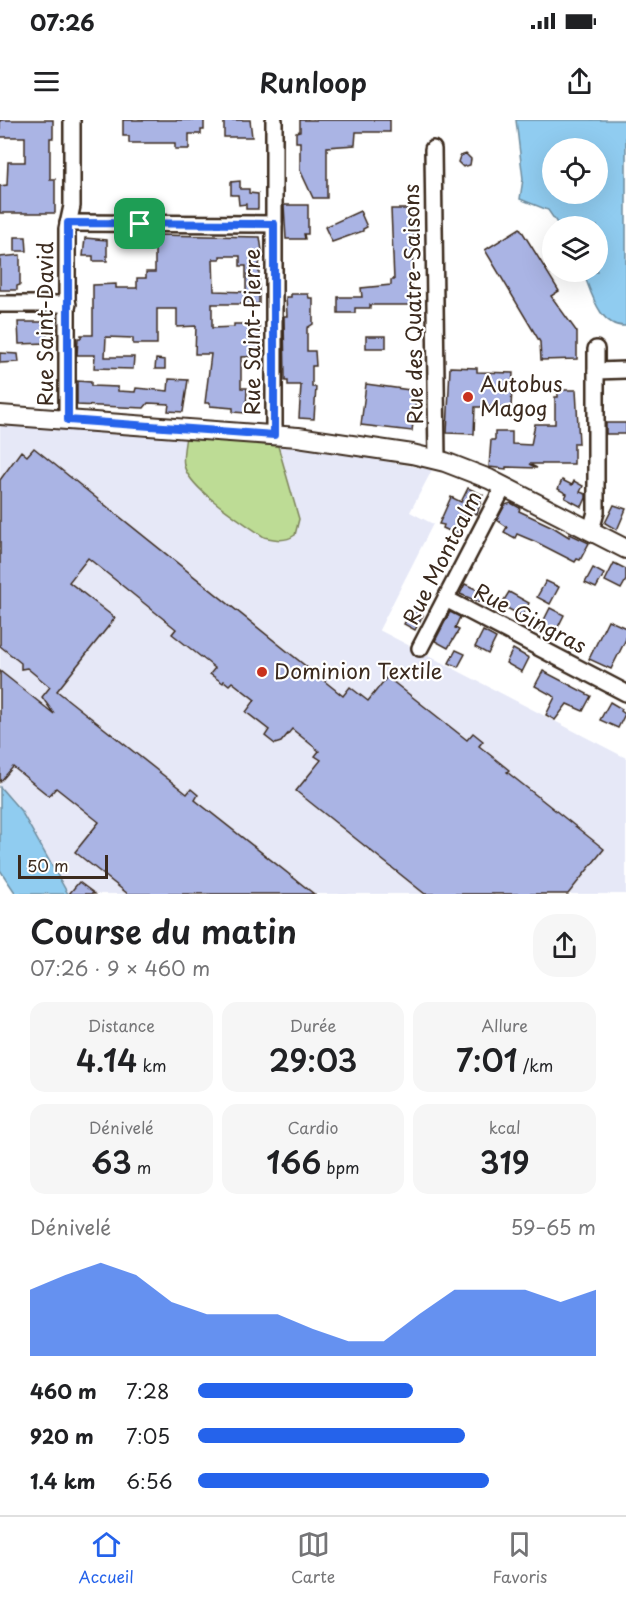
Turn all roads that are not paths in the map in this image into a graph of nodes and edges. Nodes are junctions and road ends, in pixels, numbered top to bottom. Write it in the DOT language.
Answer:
graph roads {
  1 [pos="72,120"];
  2 [pos="274,120"];
  3 [pos="433,149"];
  4 [pos="68,223"];
  5 [pos="274,224"];
  6 [pos="0,304"];
  7 [pos="68,304"];
  8 [pos="596,349"];
  9 [pos="626,370"];
  10 [pos="596,371"];
  11 [pos="0,415"];
  12 [pos="68,420"];
  13 [pos="274,435"];
  14 [pos="437,460"];
  15 [pos="504,486"];
  16 [pos="591,530"];
  17 [pos="626,549"];
  18 [pos="446,599"];
  19 [pos="420,648"];
  20 [pos="626,693"];
  1 -- 4 [label="street, Rue Saint-David"];
  2 -- 5 [label="street, Rue Saint-Pierre"];
  3 -- 14 [label="street, Rue des Quatre-Saisons"];
  4 -- 5 [label="street"];
  4 -- 7 [label="street, Rue Saint-David"];
  5 -- 13 [label="street, Rue Saint-Pierre"];
  6 -- 7 [label="street"];
  7 -- 12 [label="street, Rue Saint-David"];
  8 -- 10 [label="street"];
  9 -- 10 [label="street"];
  10 -- 16 [label="street"];
  11 -- 12 [label="main road"];
  12 -- 13 [label="main road"];
  13 -- 14 [label="main road"];
  14 -- 15 [label="main road"];
  15 -- 16 [label="main road"];
  15 -- 18 [label="street, Rue Montcalm"];
  16 -- 17 [label="main road"];
  18 -- 19 [label="street, Rue Montcalm"];
  18 -- 20 [label="street, Rue Gingras"];
}
